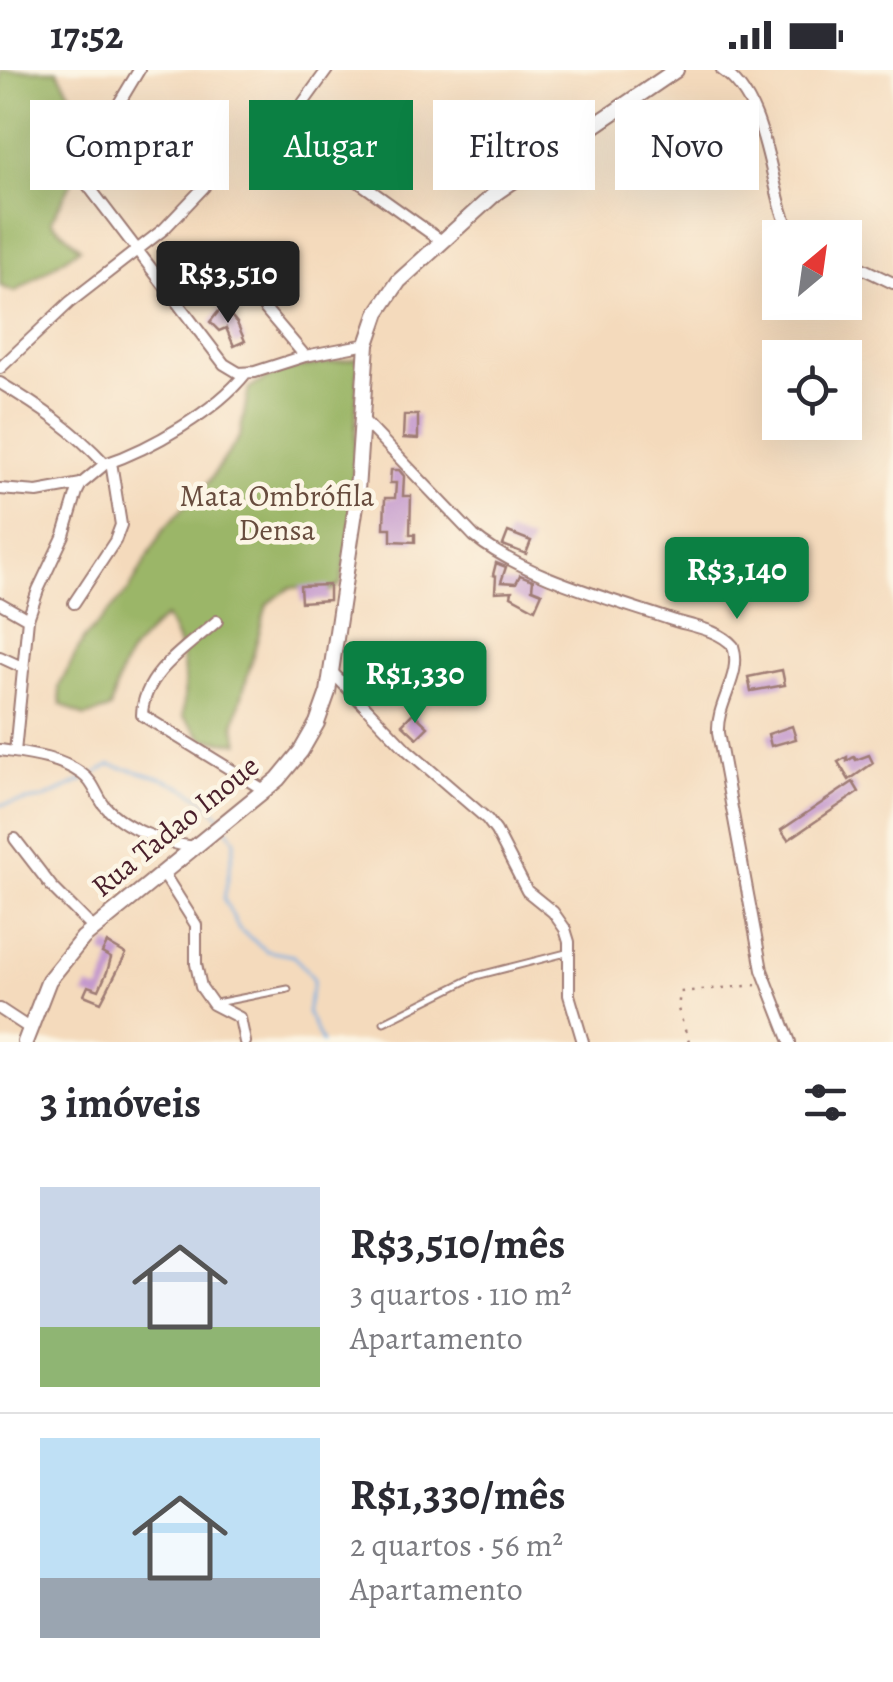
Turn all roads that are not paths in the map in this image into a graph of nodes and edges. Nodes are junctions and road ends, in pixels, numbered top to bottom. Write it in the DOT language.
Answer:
graph roads {
  1 [pos="139,70"];
  2 [pos="328,70"];
  3 [pos="676,70"];
  4 [pos="722,70"];
  5 [pos="201,190"];
  6 [pos="786,220"];
  7 [pos="443,242"];
  8 [pos="135,250"];
  9 [pos="862,268"];
  10 [pos="893,283"];
  11 [pos="257,299"];
  12 [pos="367,344"];
  13 [pos="305,356"];
  14 [pos="0,368"];
  15 [pos="246,373"];
  16 [pos="0,383"];
  17 [pos="363,420"];
  18 [pos="108,463"];
  19 [pos="82,484"];
  20 [pos="0,489"];
  21 [pos="0,603"];
  22 [pos="74,603"];
  23 [pos="28,620"];
  24 [pos="218,621"];
  25 [pos="0,658"];
  26 [pos="24,668"];
  27 [pos="332,672"];
  28 [pos="0,750"];
  29 [pos="15,752"];
  30 [pos="264,790"];
  31 [pos="16,839"];
  32 [pos="195,847"];
  33 [pos="163,873"];
  34 [pos="92,928"];
  35 [pos="569,952"];
  36 [pos="288,989"];
  37 [pos="213,1004"];
  38 [pos="0,1009"];
  39 [pos="384,1022"];
  40 [pos="27,1035"];
  41 [pos="245,1042"];
  42 [pos="582,1042"];
  43 [pos="790,1042"];
  1 -- 8 [label="street"];
  2 -- 7 [label="street"];
  3 -- 7 [label="street, Rua Tadao Inoue"];
  4 -- 6 [label="street"];
  5 -- 8 [label="street"];
  7 -- 12 [label="street, Rua Tadao Inoue"];
  8 -- 14 [label="street"];
  8 -- 15 [label="street"];
  9 -- 10 [label="street"];
  11 -- 13 [label="street"];
  12 -- 13 [label="street"];
  12 -- 17 [label="street, Rua Tadao Inoue"];
  13 -- 15 [label="street"];
  15 -- 18 [label="street"];
  16 -- 18 [label="street"];
  17 -- 27 [label="street, Rua Tadao Inoue"];
  17 -- 43 [label="street"];
  18 -- 19 [label="street"];
  18 -- 22 [label="street"];
  19 -- 20 [label="street"];
  19 -- 23 [label="street"];
  21 -- 23 [label="street"];
  23 -- 26 [label="street"];
  24 -- 30 [label="street"];
  25 -- 26 [label="street"];
  26 -- 29 [label="street"];
  27 -- 30 [label="street, Rua Tadao Inoue"];
  27 -- 35 [label="street"];
  28 -- 29 [label="street"];
  29 -- 32 [label="street"];
  30 -- 32 [label="street, Rua Tadao Inoue"];
  31 -- 34 [label="street"];
  32 -- 33 [label="street, Rua Tadao Inoue"];
  33 -- 34 [label="street, Rua Tadao Inoue"];
  33 -- 37 [label="street"];
  34 -- 40 [label="street, Rua Tadao Inoue"];
  35 -- 39 [label="lane"];
  35 -- 42 [label="street"];
  36 -- 37 [label="lane"];
  37 -- 41 [label="street"];
  38 -- 40 [label="street"];
}
